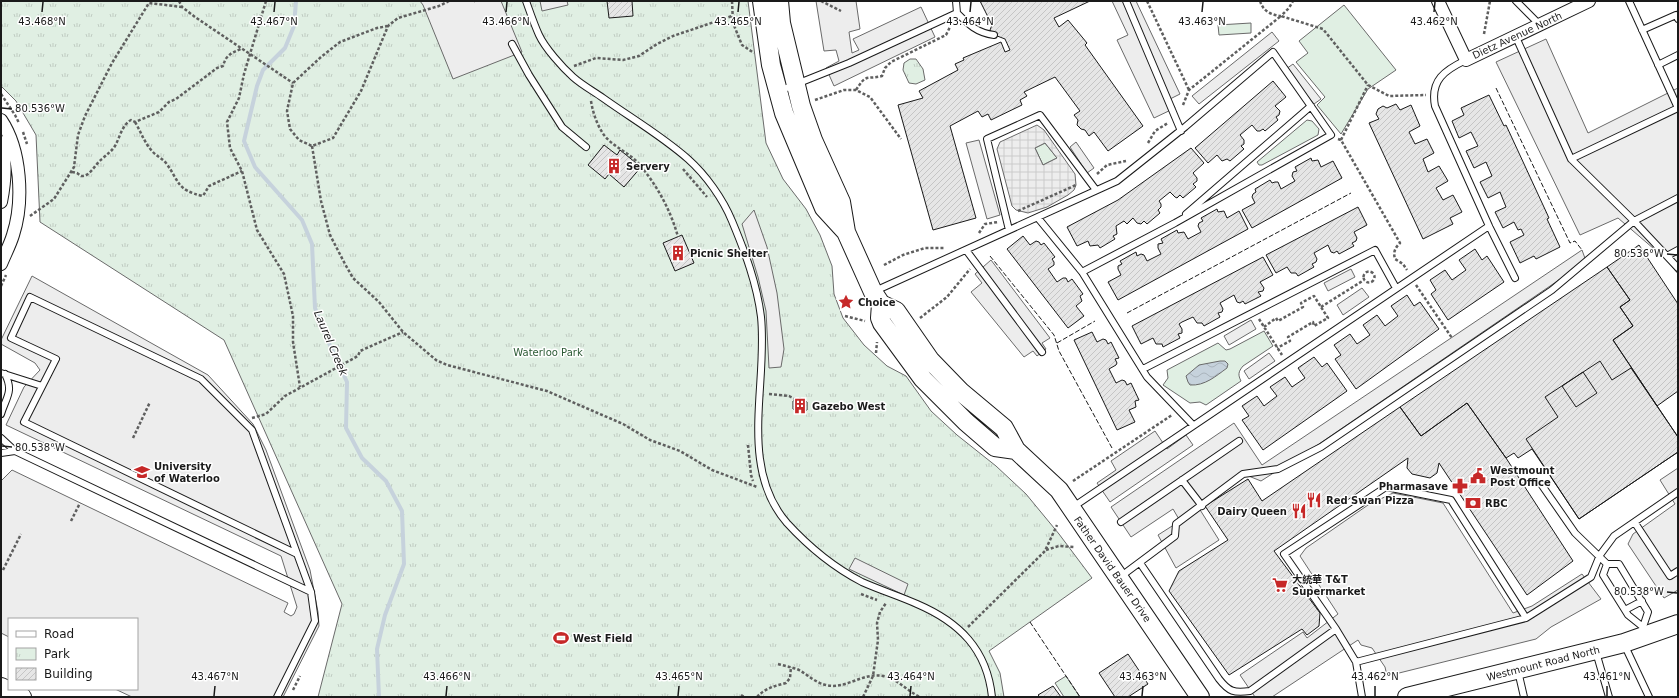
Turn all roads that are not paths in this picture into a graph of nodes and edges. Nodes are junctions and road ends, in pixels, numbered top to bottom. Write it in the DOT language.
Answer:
graph roads {
  1 [pos="526,1"];
  2 [pos="762,1"];
  3 [pos="779,1"];
  4 [pos="956,1"];
  5 [pos="1126,1"];
  6 [pos="1438,1"];
  7 [pos="1516,1"];
  8 [pos="1589,1"];
  9 [pos="1628,1"];
  10 [pos="957,13"];
  11 [pos="1678,19"];
  12 [pos="1539,24"];
  13 [pos="1642,30"];
  14 [pos="994,35"];
  15 [pos="1515,35"];
  16 [pos="512,44"];
  17 [pos="1678,55"];
  18 [pos="1466,60"];
  19 [pos="1658,65"];
  20 [pos="796,86"];
  21 [pos="778,91"];
  22 [pos="1311,106"];
  23 [pos="1678,108"];
  24 [pos="1,120"];
  25 [pos="1181,130"];
  26 [pos="1,142"];
  27 [pos="586,147"];
  28 [pos="1571,159"];
  29 [pos="1096,190"];
  30 [pos="1678,198"];
  31 [pos="1,202"];
  32 [pos="1038,218"];
  33 [pos="1634,221"];
  34 [pos="1175,223"];
  35 [pos="1489,226"];
  36 [pos="1009,230"];
  37 [pos="846,232"];
  38 [pos="966,250"];
  39 [pos="1678,250"];
  40 [pos="1667,256"];
  41 [pos="1,264"];
  42 [pos="1678,268"];
  43 [pos="1082,272"];
  44 [pos="1515,278"];
  45 [pos="1396,288"];
  46 [pos="877,298"];
  47 [pos="1042,352"];
  48 [pos="1143,369"];
  49 [pos="3,374"];
  50 [pos="42,386"];
  51 [pos="1,414"];
  52 [pos="1193,425"];
  53 [pos="1,438"];
  54 [pos="1239,441"];
  55 [pos="15,451"];
  56 [pos="1,453"];
  57 [pos="1182,480"];
  58 [pos="1541,484"];
  59 [pos="1678,492"];
  60 [pos="1202,506"];
  61 [pos="1071,507"];
  62 [pos="1121,522"];
  63 [pos="1635,523"];
  64 [pos="297,554"];
  65 [pos="1600,556"];
  66 [pos="1140,563"];
  67 [pos="1607,564"];
  68 [pos="1678,571"];
  69 [pos="1119,578"];
  70 [pos="311,592"];
  71 [pos="1642,601"];
  72 [pos="1625,610"];
  73 [pos="1526,618"];
  74 [pos="1678,624"];
  75 [pos="1336,629"];
  76 [pos="1645,632"];
  77 [pos="1624,644"];
  78 [pos="1595,650"];
  79 [pos="1356,662"];
  80 [pos="1518,670"];
  81 [pos="1,687"];
  82 [pos="1441,693"];
  83 [pos="22,697"];
  84 [pos="277,697"];
  85 [pos="992,697"];
  86 [pos="1200,697"];
  87 [pos="1362,697"];
  88 [pos="1407,697"];
  89 [pos="1524,697"];
  90 [pos="1609,697"];
  91 [pos="1649,697"];
  1 -- 85 [label="lane"];
  2 -- 21 [label="street, Father David Bauer Drive"];
  3 -- 20 [label="street, Father David Bauer Drive"];
  4 -- 10 [label="lane"];
  5 -- 25 [label="lane"];
  6 -- 18 [label="street"];
  7 -- 12 [label="lane"];
  8 -- 12 [label="street, Dietz Avenue North"];
  9 -- 13 [label="lane"];
  10 -- 14 [label="lane"];
  10 -- 20 [label="lane"];
  11 -- 13 [label="lane"];
  12 -- 15 [label="street, Dietz Avenue North"];
  13 -- 19 [label="lane"];
  15 -- 18 [label="street, Dietz Avenue North"];
  15 -- 28 [label="lane"];
  16 -- 27 [label="lane"];
  17 -- 19 [label="lane"];
  18 -- 35 [label="lane"];
  19 -- 23 [label="lane"];
  20 -- 21 [label="lane"];
  20 -- 37 [label="street, Father David Bauer Drive"];
  21 -- 37 [label="street, Father David Bauer Drive"];
  22 -- 25 [label="lane"];
  22 -- 34 [label="lane"];
  22 -- 34 [label="lane"];
  23 -- 28 [label="lane"];
  24 -- 41 [label="street"];
  25 -- 29 [label="lane"];
  26 -- 31 [label="street"];
  28 -- 33 [label="lane"];
  29 -- 32 [label="lane"];
  29 -- 36 [label="lane"];
  30 -- 33 [label="lane"];
  32 -- 36 [label="lane"];
  32 -- 43 [label="lane"];
  33 -- 40 [label="lane"];
  33 -- 60 [label="lane"];
  34 -- 43 [label="lane"];
  35 -- 44 [label="lane"];
  35 -- 45 [label="lane"];
  36 -- 38 [label="lane"];
  37 -- 46 [label="street, Father David Bauer Drive"];
  38 -- 46 [label="lane"];
  38 -- 47 [label="lane"];
  39 -- 40 [label="lane"];
  40 -- 42 [label="lane"];
  43 -- 48 [label="lane"];
  45 -- 48 [label="lane"];
  45 -- 52 [label="lane"];
  46 -- 61 [label="street, Father David Bauer Drive"];
  48 -- 52 [label="lane"];
  49 -- 50 [label="lane"];
  49 -- 51 [label="lane"];
  50 -- 64 [label="lane"];
  50 -- 64 [label="lane"];
  52 -- 61 [label="lane"];
  53 -- 55 [label="lane"];
  54 -- 57 [label="lane"];
  55 -- 56 [label="lane"];
  55 -- 70 [label="lane"];
  57 -- 60 [label="lane"];
  57 -- 62 [label="lane"];
  58 -- 65 [label="lane"];
  59 -- 63 [label="lane"];
  60 -- 66 [label="lane"];
  61 -- 69 [label="street, Father David Bauer Drive"];
  63 -- 65 [label="lane"];
  63 -- 68 [label="lane"];
  64 -- 70 [label="lane"];
  65 -- 67 [label="lane"];
  65 -- 73 [label="lane"];
  66 -- 69 [label="lane"];
  66 -- 75 [label="lane"];
  67 -- 71 [label="lane"];
  67 -- 72 [label="lane"];
  69 -- 86 [label="street, Father David Bauer Drive"];
  70 -- 84 [label="lane"];
  71 -- 72 [label="lane"];
  71 -- 76 [label="lane"];
  72 -- 76 [label="lane"];
  73 -- 75 [label="lane"];
  73 -- 79 [label="lane"];
  74 -- 76 [label="street, Westmount Road North"];
  75 -- 79 [label="lane"];
  76 -- 77 [label="street, Westmount Road North"];
  77 -- 78 [label="street, Westmount Road North"];
  77 -- 91 [label="lane"];
  78 -- 80 [label="street, Westmount Road North"];
  78 -- 90 [label="lane"];
  79 -- 87 [label="lane"];
  80 -- 82 [label="street, Westmount Road North"];
  80 -- 89 [label="lane"];
  81 -- 83 [label="street"];
  82 -- 88 [label="street, Westmount Road North"];
}
